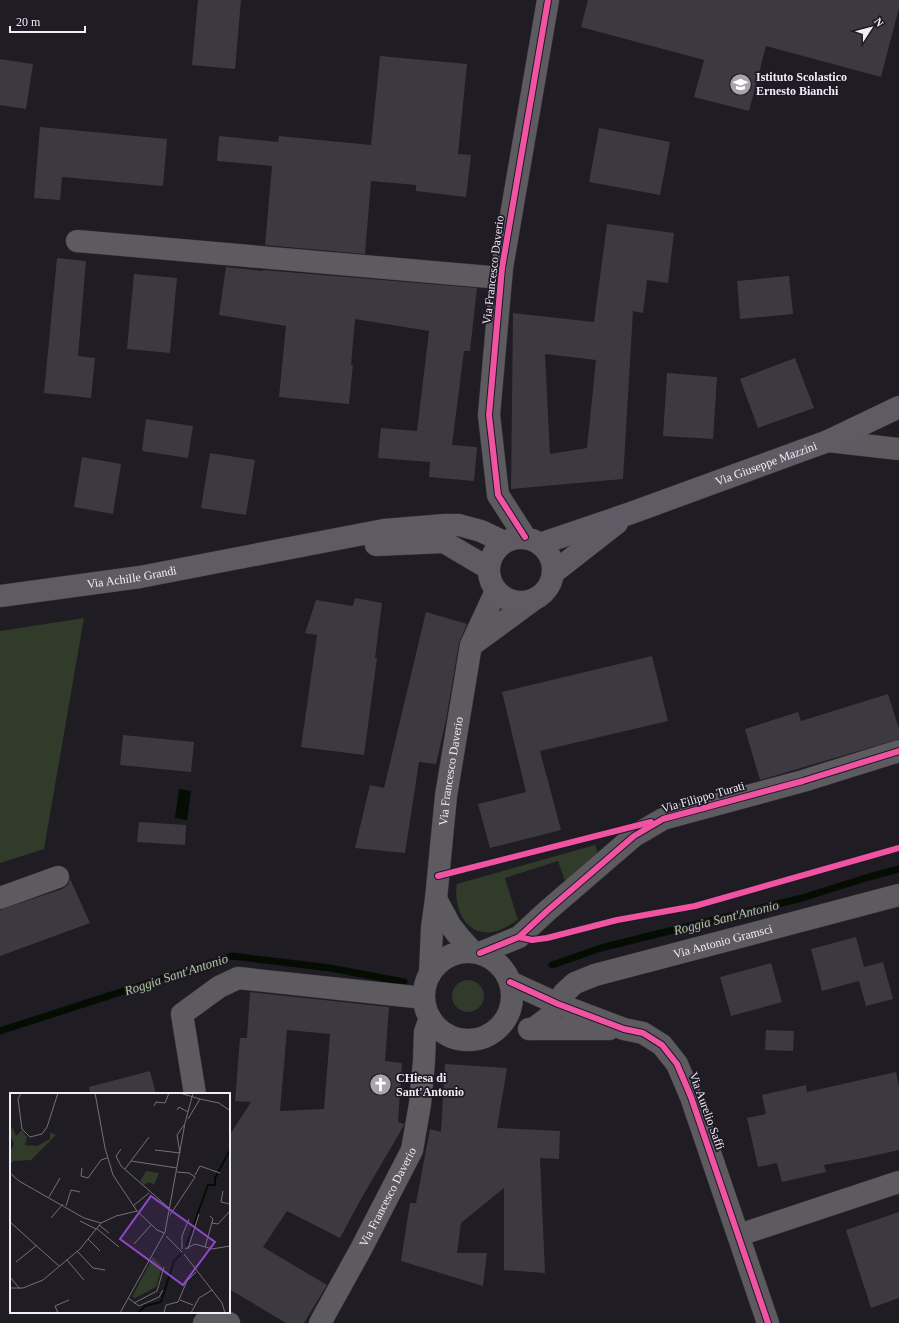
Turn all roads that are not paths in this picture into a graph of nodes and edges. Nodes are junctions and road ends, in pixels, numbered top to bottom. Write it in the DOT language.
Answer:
graph roads {
  1 [pos="548,0"];
  2 [pos="77,241"];
  3 [pos="501,278"];
  4 [pos="899,407"];
  5 [pos="828,441"];
  6 [pos="899,449"];
  7 [pos="630,513"];
  8 [pos="523,541"];
  9 [pos="263,554"];
  10 [pos="488,568"];
  11 [pos="554,573"];
  12 [pos="496,591"];
  13 [pos="0,596"];
  14 [pos="532,601"];
  15 [pos="472,645"];
  16 [pos="899,751"];
  17 [pos="58,877"];
  18 [pos="899,895"];
  19 [pos="0,898"];
  20 [pos="436,899"];
  21 [pos="519,937"];
  22 [pos="477,952"];
  23 [pos="430,974"];
  24 [pos="508,978"];
  25 [pos="558,1004"];
  26 [pos="427,1008"];
  27 [pos="498,1029"];
  28 [pos="533,1029"];
  29 [pos="624,1029"];
  30 [pos="452,1037"];
  31 [pos="424,1061"];
  32 [pos="195,1093"];
  33 [pos="899,1182"];
  34 [pos="739,1235"];
  35 [pos="204,1323"];
  36 [pos="229,1323"];
  37 [pos="320,1323"];
  38 [pos="768,1323"];
  1 -- 3 [label="street, Via Francesco Daverio"];
  2 -- 3 [label="street"];
  3 -- 8 [label="street, Via Francesco Daverio"];
  4 -- 5 [label="main road, Via Giuseppe Mazzini"];
  5 -- 6 [label="street"];
  5 -- 7 [label="main road, Via Giuseppe Mazzini"];
  7 -- 8 [label="main road, Via Giuseppe Mazzini"];
  7 -- 11 [label="main road, Via Giuseppe Mazzini"];
  8 -- 9 [label="main road, Via Achille Grandi"];
  8 -- 10 [label="main road"];
  8 -- 11 [label="main road"];
  9 -- 10 [label="main road, Via Achille Grandi"];
  9 -- 13 [label="main road, Via Achille Grandi"];
  10 -- 12 [label="main road"];
  11 -- 14 [label="main road"];
  12 -- 14 [label="main road"];
  12 -- 15 [label="street, Via Francesco Daverio"];
  14 -- 15 [label="street"];
  15 -- 20 [label="street, Via Francesco Daverio"];
  16 -- 21 [label="street, Via Filippo Turati"];
  17 -- 19 [label="street"];
  18 -- 25 [label="street, Via Antonio Gramsci"];
  20 -- 22 [label="street"];
  20 -- 23 [label="street, Via Francesco Daverio"];
  21 -- 22 [label="street, Via Filippo Turati"];
  21 -- 24 [label="street, Via Filippo Turati"];
  22 -- 23 [label="street"];
  22 -- 24 [label="street"];
  23 -- 26 [label="street"];
  24 -- 25 [label="street, Via Aurelio Saffi"];
  24 -- 27 [label="street"];
  25 -- 28 [label="street, Via Antonio Gramsci"];
  25 -- 29 [label="street, Via Aurelio Saffi"];
  26 -- 30 [label="street"];
  26 -- 31 [label="street, Via Francesco Daverio"];
  26 -- 32 [label="street"];
  27 -- 28 [label="street, Via Aurelio Saffi"];
  27 -- 30 [label="street"];
  28 -- 29 [label="street, Via Aurelio Saffi"];
  29 -- 34 [label="street, Via Aurelio Saffi"];
  30 -- 31 [label="street"];
  31 -- 37 [label="street, Via Francesco Daverio"];
  33 -- 34 [label="street"];
  34 -- 38 [label="street, Via Aurelio Saffi"];
  35 -- 36 [label="street"];
}
